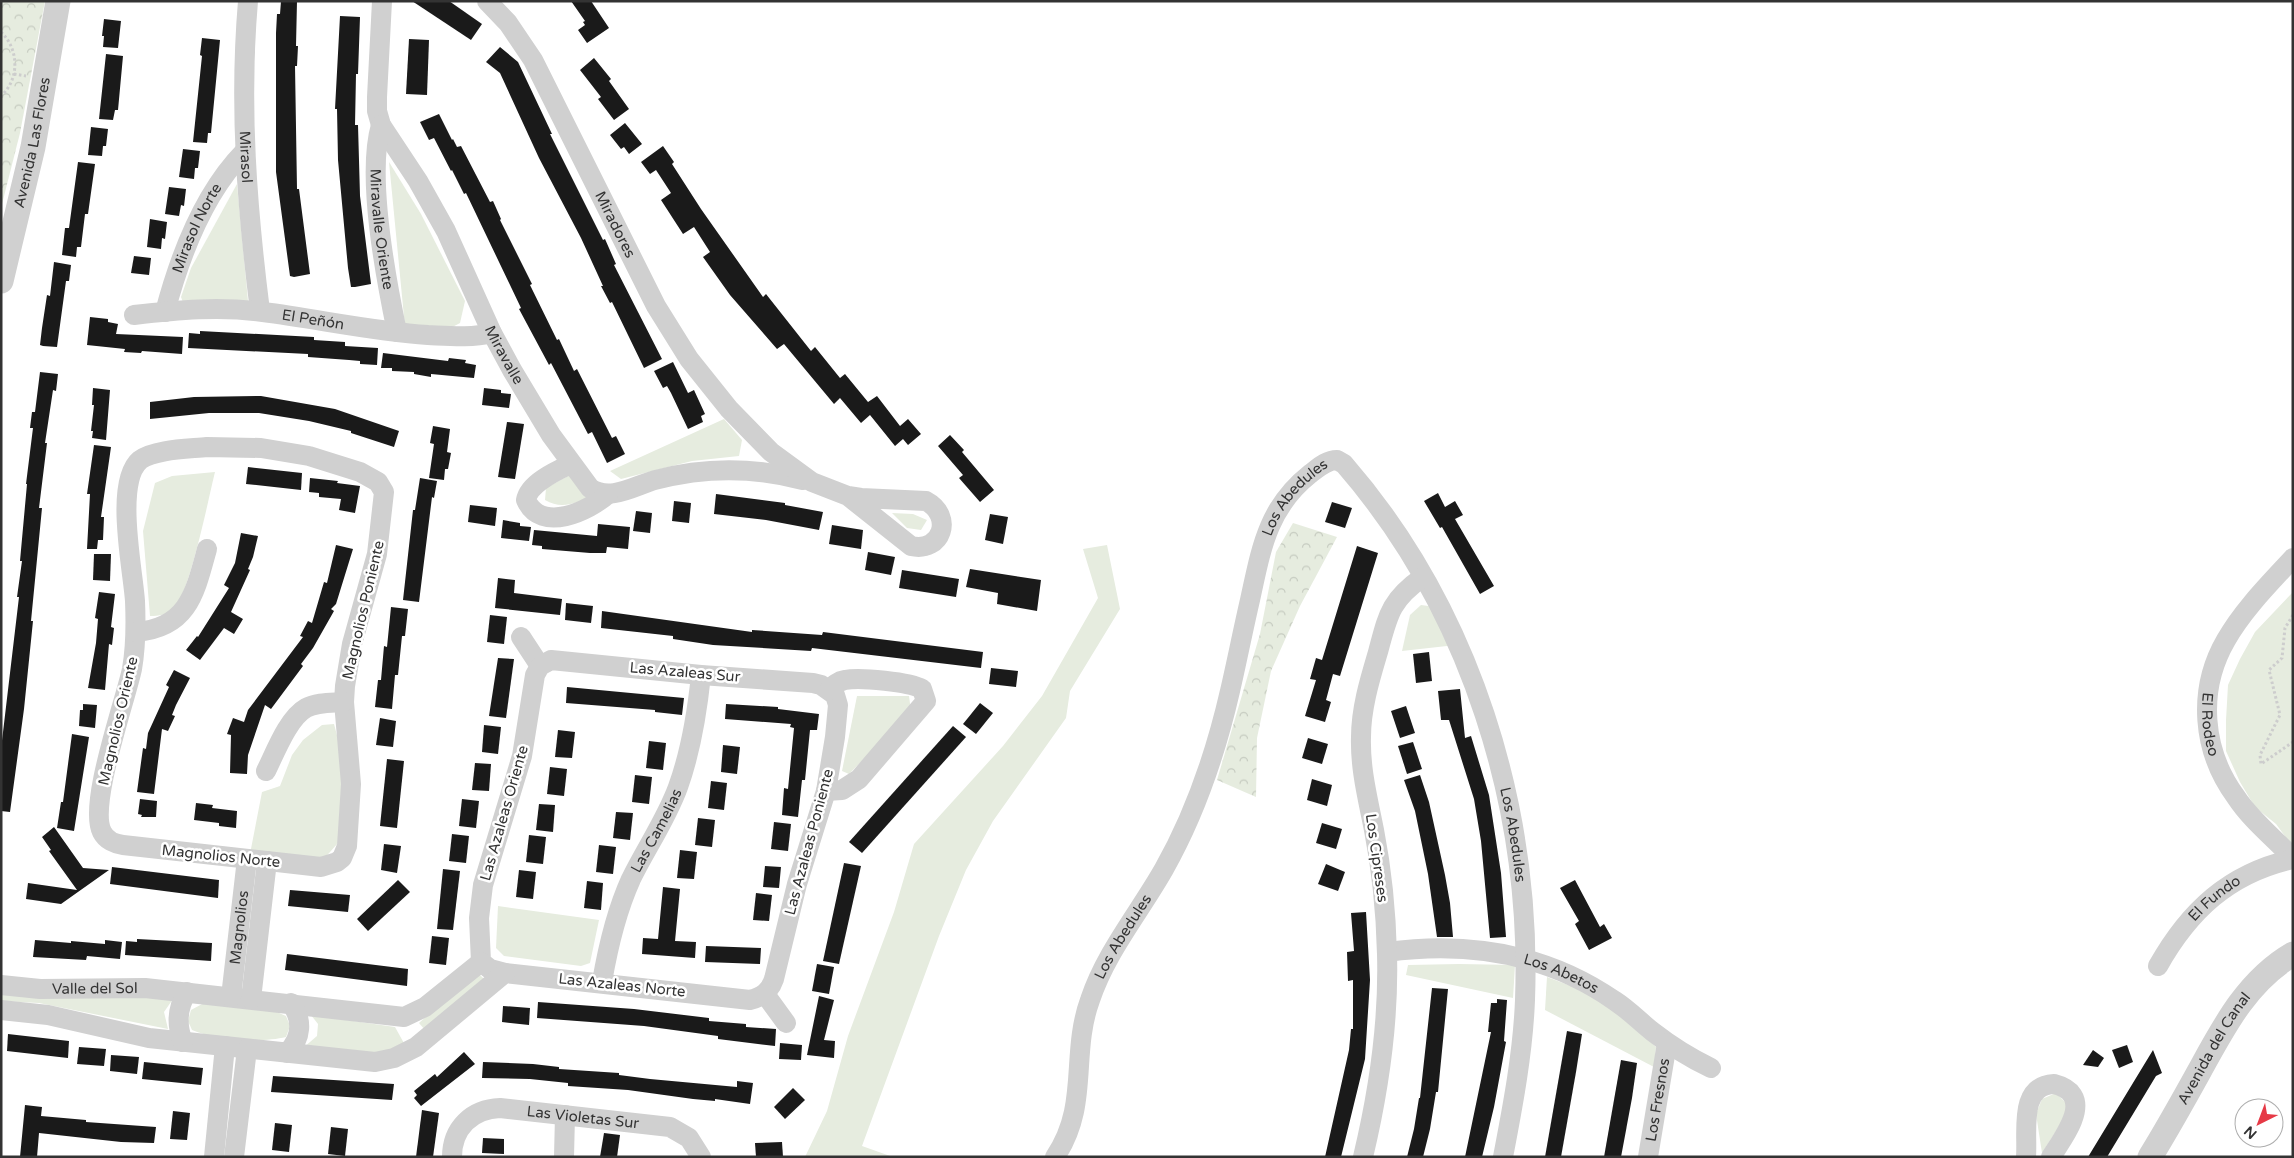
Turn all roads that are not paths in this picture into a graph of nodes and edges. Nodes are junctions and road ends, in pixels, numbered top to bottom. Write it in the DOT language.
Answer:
graph roads {
  1 [pos="58,1"];
  2 [pos="248,1"];
  3 [pos="382,1"];
  4 [pos="487,1"];
  5 [pos="381,125"];
  6 [pos="244,152"];
  7 [pos="1,281"];
  8 [pos="260,311"];
  9 [pos="165,312"];
  10 [pos="134,315"];
  11 [pos="397,332"];
  12 [pos="492,333"];
  13 [pos="756,438"];
  14 [pos="140,460"];
  15 [pos="571,464"];
  16 [pos="742,470"];
  17 [pos="812,482"];
  18 [pos="608,494"];
  19 [pos="848,496"];
  20 [pos="207,549"];
  21 [pos="2293,558"];
  22 [pos="1423,577"];
  23 [pos="136,632"];
  24 [pos="521,637"];
  25 [pos="540,666"];
  26 [pos="701,675"];
  27 [pos="829,690"];
  28 [pos="344,702"];
  29 [pos="266,771"];
  30 [pos="826,791"];
  31 [pos="106,838"];
  32 [pos="247,859"];
  33 [pos="2293,859"];
  34 [pos="267,861"];
  35 [pos="337,862"];
  36 [pos="1387,952"];
  37 [pos="2293,954"];
  38 [pos="1525,957"];
  39 [pos="480,962"];
  40 [pos="2158,966"];
  41 [pos="505,973"];
  42 [pos="602,982"];
  43 [pos="1,985"];
  44 [pos="187,992"];
  45 [pos="765,994"];
  46 [pos="231,997"];
  47 [pos="251,999"];
  48 [pos="291,1003"];
  49 [pos="1,1010"];
  50 [pos="404,1017"];
  51 [pos="786,1023"];
  52 [pos="183,1042"];
  53 [pos="1667,1043"];
  54 [pos="225,1046"];
  55 [pos="416,1047"];
  56 [pos="247,1049"];
  57 [pos="287,1053"];
  58 [pos="1711,1068"];
  59 [pos="565,1115"];
  60 [pos="698,1152"];
  61 [pos="214,1157"];
  62 [pos="234,1157"];
  63 [pos="452,1157"];
  64 [pos="564,1157"];
  65 [pos="1055,1157"];
  66 [pos="1363,1157"];
  67 [pos="1503,1157"];
  68 [pos="1648,1157"];
  69 [pos="2026,1157"];
  70 [pos="2051,1157"];
  71 [pos="2150,1157"];
  1 -- 7 [label="street, Avenida Las Flores"];
  2 -- 6 [label="street, Mirasol"];
  3 -- 5 [label="street, Miravalle"];
  4 -- 13 [label="street, Miradores"];
  5 -- 11 [label="street, Miravalle Oriente"];
  5 -- 12 [label="street, Miravalle"];
  6 -- 8 [label="street, Mirasol"];
  6 -- 9 [label="street, Mirasol Norte"];
  8 -- 9 [label="street, El Peñón"];
  8 -- 11 [label="street, El Peñón"];
  9 -- 10 [label="street, El Peñón"];
  11 -- 12 [label="street, El Peñón"];
  12 -- 15 [label="street, Miravalle"];
  13 -- 16 [label="street"];
  13 -- 17 [label="street, Miradores"];
  14 -- 23 [label="street, Magnolios Oriente"];
  14 -- 28 [label="street, Magnolios Poniente"];
  15 -- 18 [label="street, Miravalle"];
  15 -- 18 [label="street"];
  16 -- 17 [label="street"];
  16 -- 18 [label="street"];
  17 -- 19 [label="street, Miradores"];
  20 -- 23 [label="street"];
  21 -- 33 [label="street, El Rodeo"];
  22 -- 36 [label="street, Los Cipreses"];
  22 -- 38 [label="street, Los Abedules"];
  22 -- 65 [label="street, Los Abedules"];
  23 -- 31 [label="street, Magnolios Oriente"];
  24 -- 25 [label="street"];
  25 -- 26 [label="street, Las Azaleas Sur"];
  25 -- 39 [label="street, Las Azaleas Oriente"];
  26 -- 27 [label="street, Las Azaleas Sur"];
  26 -- 42 [label="street, Las Camelias"];
  27 -- 30 [label="street, Las Azaleas Poniente"];
  27 -- 30 [label="street"];
  28 -- 29 [label="street"];
  28 -- 35 [label="street, Magnolios Poniente"];
  30 -- 45 [label="street, Las Azaleas Poniente"];
  31 -- 32 [label="street, Magnolios Norte"];
  32 -- 34 [label="street, Magnolios Norte"];
  32 -- 46 [label="street, Magnolios"];
  33 -- 40 [label="street, El Fundo"];
  34 -- 35 [label="street, Magnolios Norte"];
  34 -- 47 [label="street, Magnolios"];
  36 -- 38 [label="street, Los Abetos"];
  36 -- 66 [label="street, Los Cipreses"];
  37 -- 71 [label="street, Avenida del Canal"];
  38 -- 53 [label="street, Los Abetos"];
  38 -- 67 [label="street, Los Abedules"];
  39 -- 41 [label="street, Las Azaleas Norte"];
  39 -- 50 [label="street"];
  41 -- 42 [label="street, Las Azaleas Norte"];
  41 -- 55 [label="street, Valle del Sol"];
  42 -- 45 [label="street, Las Azaleas Norte"];
  43 -- 44 [label="street, Valle del Sol"];
  44 -- 46 [label="street, Valle del Sol"];
  44 -- 52 [label="street"];
  45 -- 51 [label="street"];
  46 -- 47 [label="street, Valle del Sol"];
  47 -- 48 [label="street, Valle del Sol"];
  48 -- 50 [label="street, Valle del Sol"];
  48 -- 57 [label="street"];
  49 -- 52 [label="street, Valle del Sol"];
  50 -- 55 [label="street"];
  52 -- 54 [label="street, Valle del Sol"];
  53 -- 58 [label="street, Los Abetos"];
  53 -- 68 [label="street, Los Fresnos"];
  54 -- 56 [label="street, Valle del Sol"];
  54 -- 61 [label="street"];
  55 -- 57 [label="street, Valle del Sol"];
  56 -- 57 [label="street, Valle del Sol"];
  56 -- 62 [label="street"];
  59 -- 60 [label="street, Las Violetas Sur"];
  59 -- 63 [label="street, Las Violetas Sur"];
  59 -- 64 [label="street"];
  69 -- 70 [label="street"];
}
